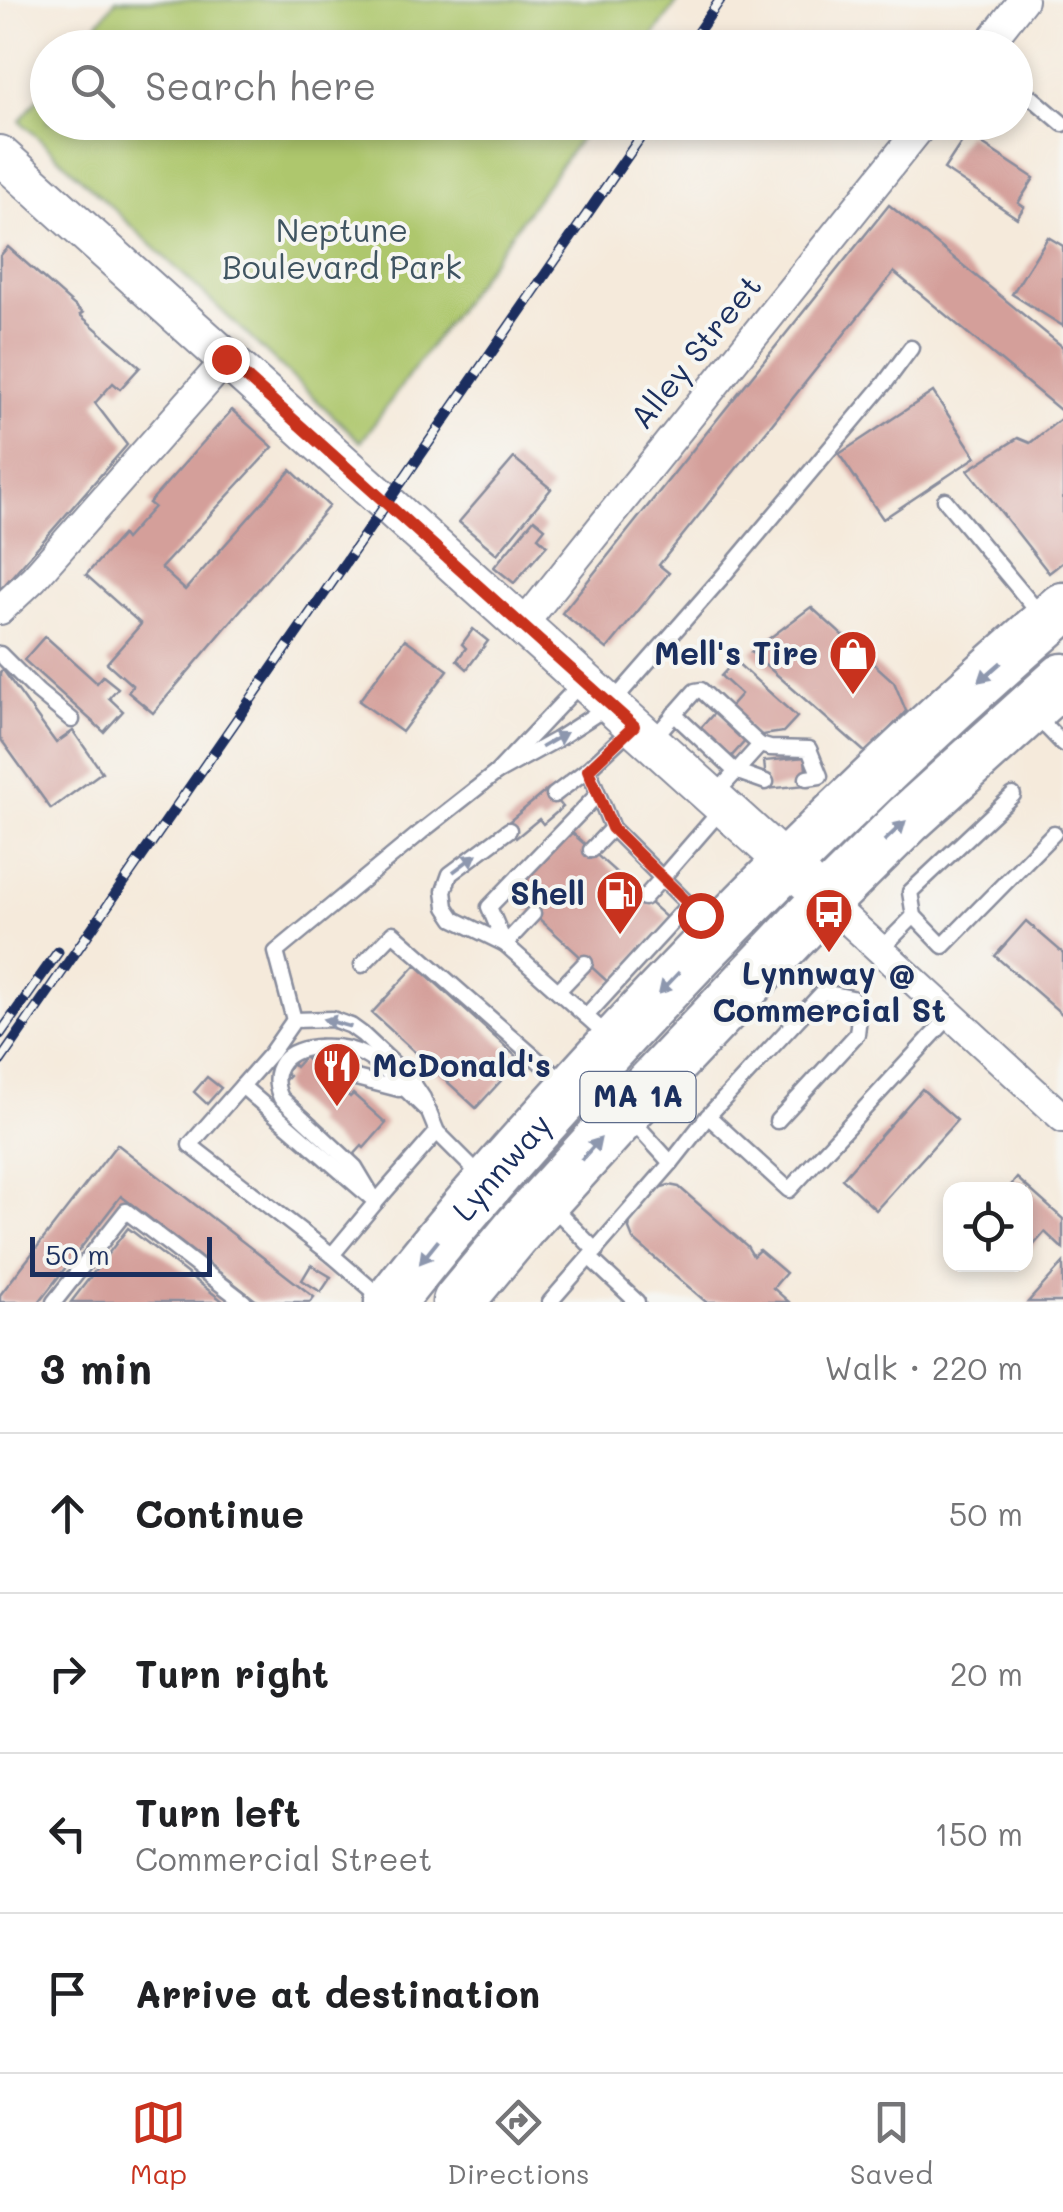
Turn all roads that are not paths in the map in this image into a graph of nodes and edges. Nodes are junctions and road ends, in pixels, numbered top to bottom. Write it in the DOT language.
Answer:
graph roads {
  1 [pos="1023,0"];
  2 [pos="999,30"];
  3 [pos="1033,98"];
  4 [pos="1063,124"];
  5 [pos="911,140"];
  6 [pos="0,154"];
  7 [pos="911,348"];
  8 [pos="226,359"];
  9 [pos="944,500"];
  10 [pos="0,610"];
  11 [pos="1055,615"];
  12 [pos="522,626"];
  13 [pos="0,654"];
  14 [pos="1052,711"];
  15 [pos="630,714"];
  16 [pos="72,720"];
  17 [pos="760,745"];
  18 [pos="588,770"];
  19 [pos="496,773"];
  20 [pos="766,782"];
  21 [pos="824,787"];
  22 [pos="723,792"];
  23 [pos="598,794"];
  24 [pos="1013,795"];
  25 [pos="554,796"];
  26 [pos="612,828"];
  27 [pos="509,830"];
  28 [pos="1054,833"];
  29 [pos="591,850"];
  30 [pos="786,864"];
  31 [pos="662,878"];
  32 [pos="644,898"];
  33 [pos="826,900"];
  34 [pos="533,914"];
  35 [pos="914,916"];
  36 [pos="703,919"];
  37 [pos="505,944"];
  38 [pos="880,950"];
  39 [pos="586,962"];
  40 [pos="362,966"];
  41 [pos="558,991"];
  42 [pos="951,1015"];
  43 [pos="294,1020"];
  44 [pos="600,1030"];
  45 [pos="320,1047"];
  46 [pos="242,1086"];
  47 [pos="405,1090"];
  48 [pos="571,1090"];
  49 [pos="1060,1110"];
  50 [pos="429,1112"];
  51 [pos="625,1112"];
  52 [pos="708,1116"];
  53 [pos="778,1120"];
  54 [pos="437,1132"];
  55 [pos="672,1163"];
  56 [pos="487,1182"];
  57 [pos="546,1199"];
  58 [pos="376,1202"];
  59 [pos="332,1254"];
  60 [pos="593,1254"];
  61 [pos="54,1302"];
  62 [pos="244,1302"];
  63 [pos="388,1302"];
  64 [pos="458,1302"];
  65 [pos="550,1302"];
  66 [pos="637,1302"];
  1 -- 2 [label="street"];
  3 -- 4 [label="lane"];
  5 -- 12 [label="street, Alley Street"];
  6 -- 8 [label="main road"];
  7 -- 15 [label="lane"];
  8 -- 10 [label="street"];
  8 -- 12 [label="main road"];
  9 -- 11 [label="lane"];
  11 -- 21 [label="highway, Lynnway / MA 1A, one-way"];
  12 -- 15 [label="main road"];
  13 -- 16 [label="lane"];
  33 -- 14 [label="highway, Lynnway / MA 1A, one-way"];
  15 -- 17 [label="lane"];
  15 -- 18 [label="lane"];
  15 -- 19 [label="lane"];
  19 -- 15 [label="lane, one-way"];
  15 -- 22 [label="main road"];
  17 -- 21 [label="lane"];
  17 -- 22 [label="lane"];
  18 -- 23 [label="lane"];
  18 -- 25 [label="lane"];
  19 -- 43 [label="lane"];
  20 -- 22 [label="lane"];
  21 -- 30 [label="highway, Lynnway / MA 1A"];
  22 -- 30 [label="main road"];
  22 -- 31 [label="lane"];
  23 -- 26 [label="lane"];
  23 -- 37 [label="lane"];
  24 -- 35 [label="lane"];
  26 -- 29 [label="lane"];
  26 -- 31 [label="lane"];
  37 -- 27 [label="lane, one-way"];
  28 -- 35 [label="lane"];
  30 -- 33 [label="main road"];
  30 -- 36 [label="highway, Lynnway / MA 1A"];
  31 -- 32 [label="lane"];
  31 -- 36 [label="lane"];
  33 -- 38 [label="street"];
  33 -- 51 [label="highway, Lynnway / MA 1A"];
  34 -- 37 [label="lane"];
  35 -- 38 [label="lane"];
  36 -- 44 [label="highway, Lynnway / MA 1A"];
  37 -- 41 [label="lane"];
  38 -- 42 [label="street"];
  39 -- 41 [label="lane"];
  40 -- 48 [label="lane"];
  41 -- 44 [label="lane"];
  42 -- 49 [label="street"];
  42 -- 52 [label="lane"];
  43 -- 46 [label="lane"];
  50 -- 43 [label="lane, one-way"];
  44 -- 48 [label="highway, Lynnway / MA 1A"];
  45 -- 47 [label="lane"];
  45 -- 47 [label="lane"];
  45 -- 58 [label="lane"];
  46 -- 58 [label="lane"];
  46 -- 59 [label="lane"];
  47 -- 50 [label="lane"];
  48 -- 56 [label="highway, Lynnway / MA 1A"];
  50 -- 54 [label="lane"];
  51 -- 55 [label="lane"];
  57 -- 51 [label="highway, Lynnway / MA 1A, one-way"];
  52 -- 53 [label="lane"];
  52 -- 55 [label="lane"];
  54 -- 56 [label="lane"];
  54 -- 58 [label="lane"];
  55 -- 60 [label="lane"];
  56 -- 63 [label="highway, Lynnway / MA 1A, one-way"];
  57 -- 60 [label="lane"];
  57 -- 64 [label="highway, Lynnway / MA 1A"];
  58 -- 59 [label="lane"];
  59 -- 63 [label="lane"];
  60 -- 65 [label="lane"];
  60 -- 66 [label="lane"];
  61 -- 62 [label="lane"];
}
